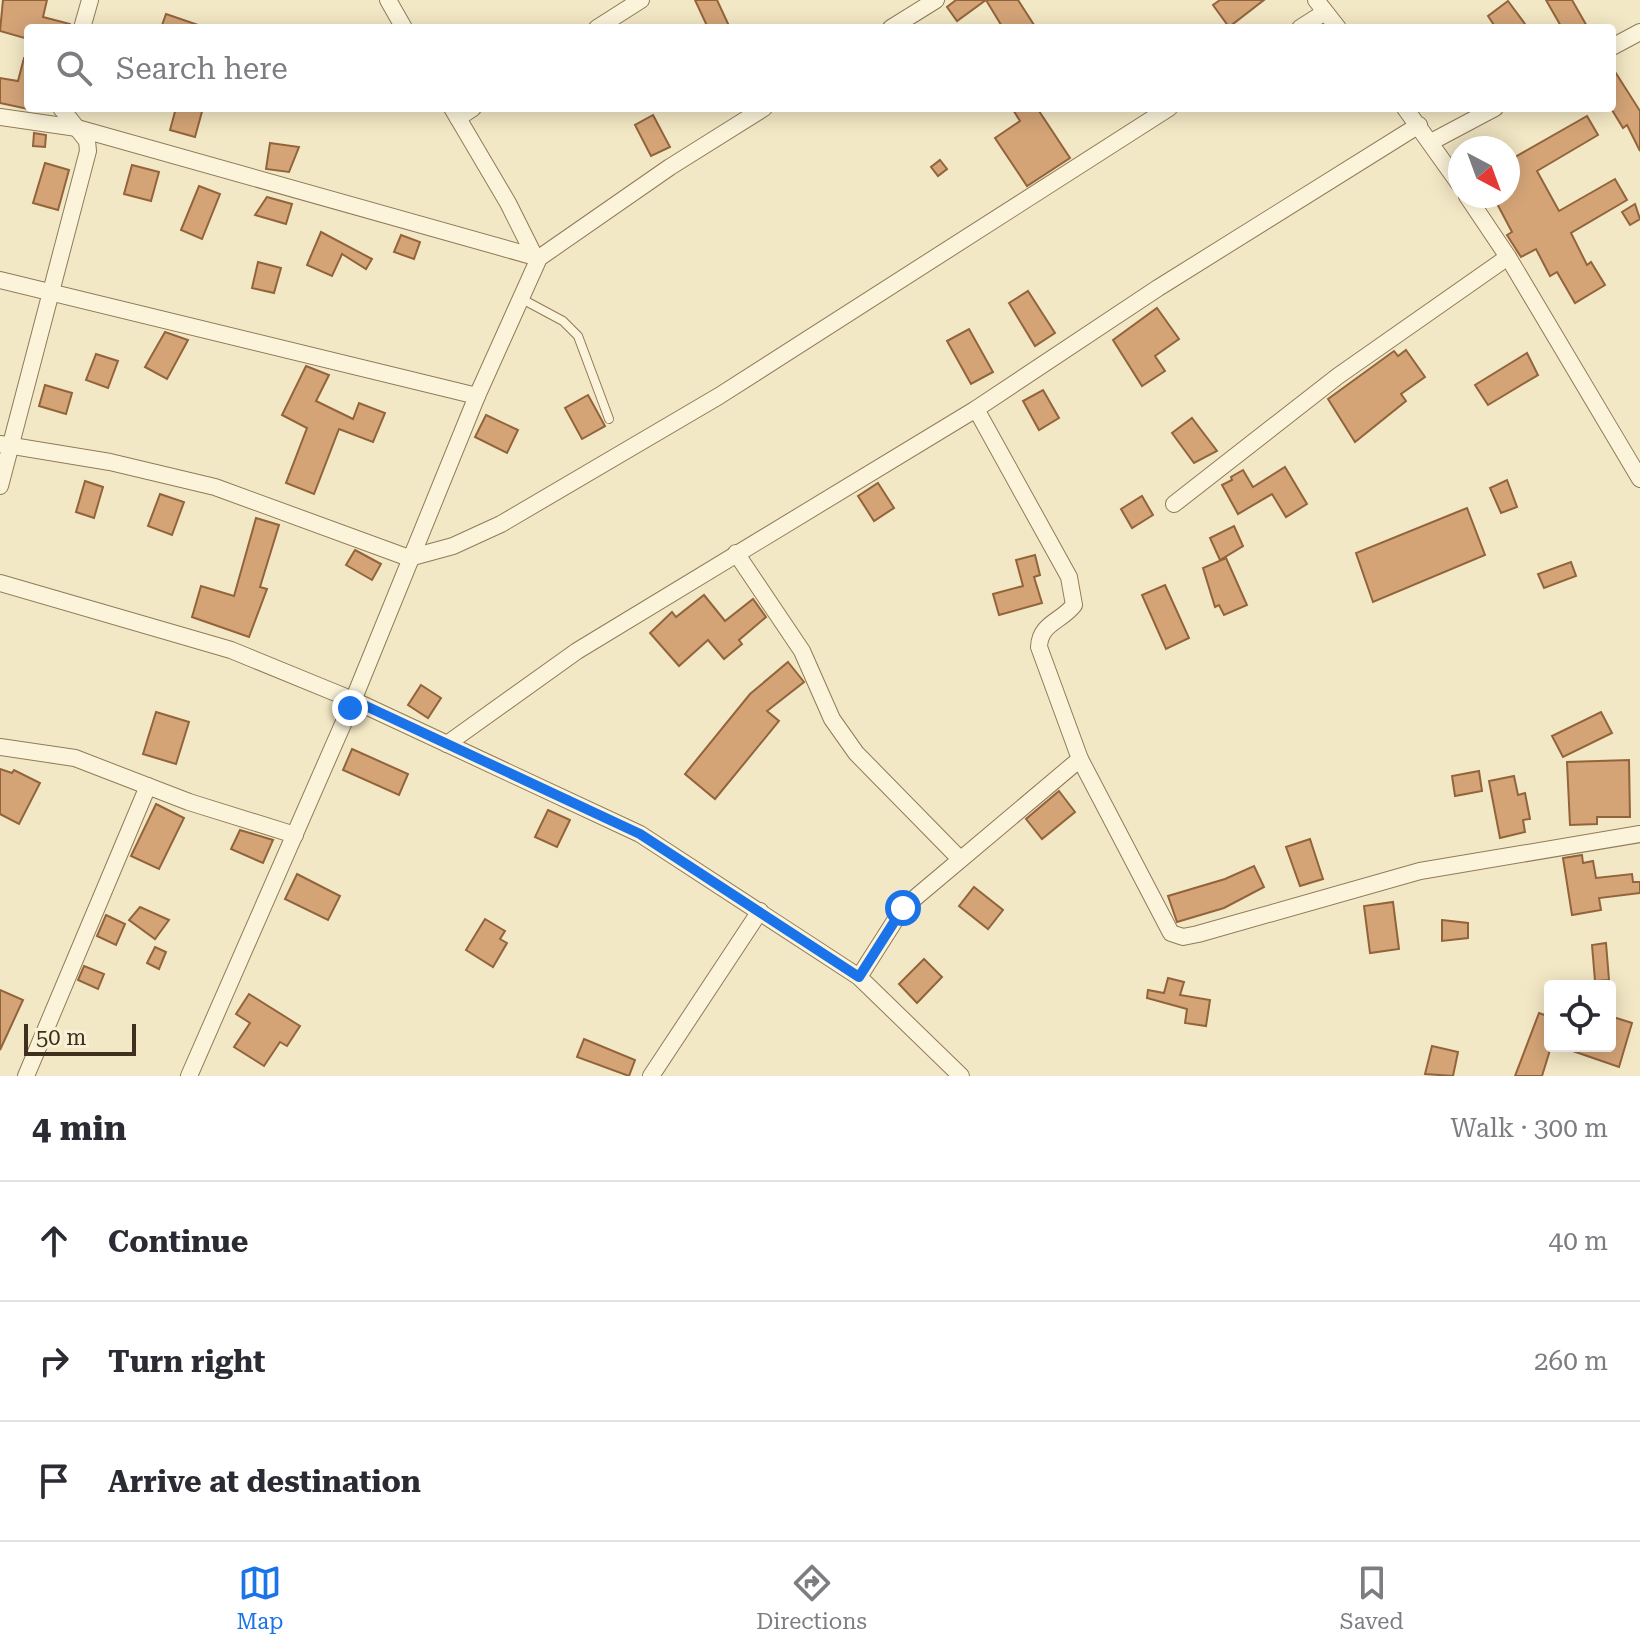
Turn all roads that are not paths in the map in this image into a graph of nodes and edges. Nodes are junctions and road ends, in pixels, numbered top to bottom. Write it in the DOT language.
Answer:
graph roads {
  1 [pos="90,0"];
  2 [pos="388,0"];
  3 [pos="641,0"];
  4 [pos="936,0"];
  5 [pos="1321,6"];
  6 [pos="83,24"];
  7 [pos="402,24"];
  8 [pos="603,24"];
  9 [pos="897,24"];
  10 [pos="1304,24"];
  11 [pos="1335,24"];
  12 [pos="1640,32"];
  13 [pos="1616,45"];
  14 [pos="62,112"];
  15 [pos="758,112"];
  16 [pos="1163,112"];
  17 [pos="1408,112"];
  18 [pos="1487,112"];
  19 [pos="455,113"];
  20 [pos="0,117"];
  21 [pos="1419,125"];
  22 [pos="77,128"];
  23 [pos="1431,142"];
  24 [pos="1448,167"];
  25 [pos="1475,208"];
  26 [pos="1508,257"];
  27 [pos="537,258"];
  28 [pos="0,280"];
  29 [pos="53,292"];
  30 [pos="522,299"];
  31 [pos="477,396"];
  32 [pos="976,409"];
  33 [pos="609,419"];
  34 [pos="5,446"];
  35 [pos="1640,479"];
  36 [pos="0,486"];
  37 [pos="1174,504"];
  38 [pos="736,553"];
  39 [pos="409,558"];
  40 [pos="0,583"];
  41 [pos="353,700"];
  42 [pos="447,744"];
  43 [pos="0,747"];
  44 [pos="1080,759"];
  45 [pos="148,786"];
  46 [pos="1640,834"];
  47 [pos="295,835"];
  48 [pos="959,858"];
  49 [pos="760,911"];
  50 [pos="859,977"];
  51 [pos="196,1073"];
  52 [pos="26,1076"];
  53 [pos="651,1076"];
  54 [pos="961,1076"];
  1 -- 6 [label="street"];
  2 -- 7 [label="street"];
  3 -- 8 [label="street"];
  4 -- 9 [label="street"];
  5 -- 10 [label="street"];
  5 -- 11 [label="street"];
  12 -- 13 [label="street"];
  14 -- 22 [label="street"];
  15 -- 27 [label="street"];
  16 -- 39 [label="street"];
  17 -- 21 [label="street"];
  18 -- 23 [label="street"];
  19 -- 27 [label="street"];
  20 -- 22 [label="street"];
  21 -- 23 [label="street"];
  21 -- 32 [label="street"];
  22 -- 27 [label="street"];
  22 -- 29 [label="street"];
  23 -- 24 [label="street"];
  25 -- 26 [label="street"];
  26 -- 35 [label="street"];
  26 -- 37 [label="street"];
  27 -- 30 [label="street"];
  28 -- 29 [label="street"];
  29 -- 31 [label="street"];
  29 -- 34 [label="street"];
  30 -- 31 [label="street"];
  30 -- 33 [label="lane"];
  31 -- 39 [label="street"];
  32 -- 38 [label="street"];
  32 -- 44 [label="street"];
  34 -- 36 [label="street"];
  34 -- 39 [label="street"];
  38 -- 42 [label="street"];
  38 -- 48 [label="street"];
  39 -- 41 [label="street"];
  40 -- 41 [label="street"];
  41 -- 42 [label="street"];
  41 -- 47 [label="street"];
  42 -- 49 [label="street"];
  43 -- 45 [label="street"];
  44 -- 46 [label="street"];
  44 -- 48 [label="street"];
  45 -- 47 [label="street"];
  45 -- 52 [label="street"];
  47 -- 51 [label="street"];
  48 -- 50 [label="street"];
  49 -- 50 [label="street"];
  49 -- 53 [label="street"];
  50 -- 54 [label="street"];
}
